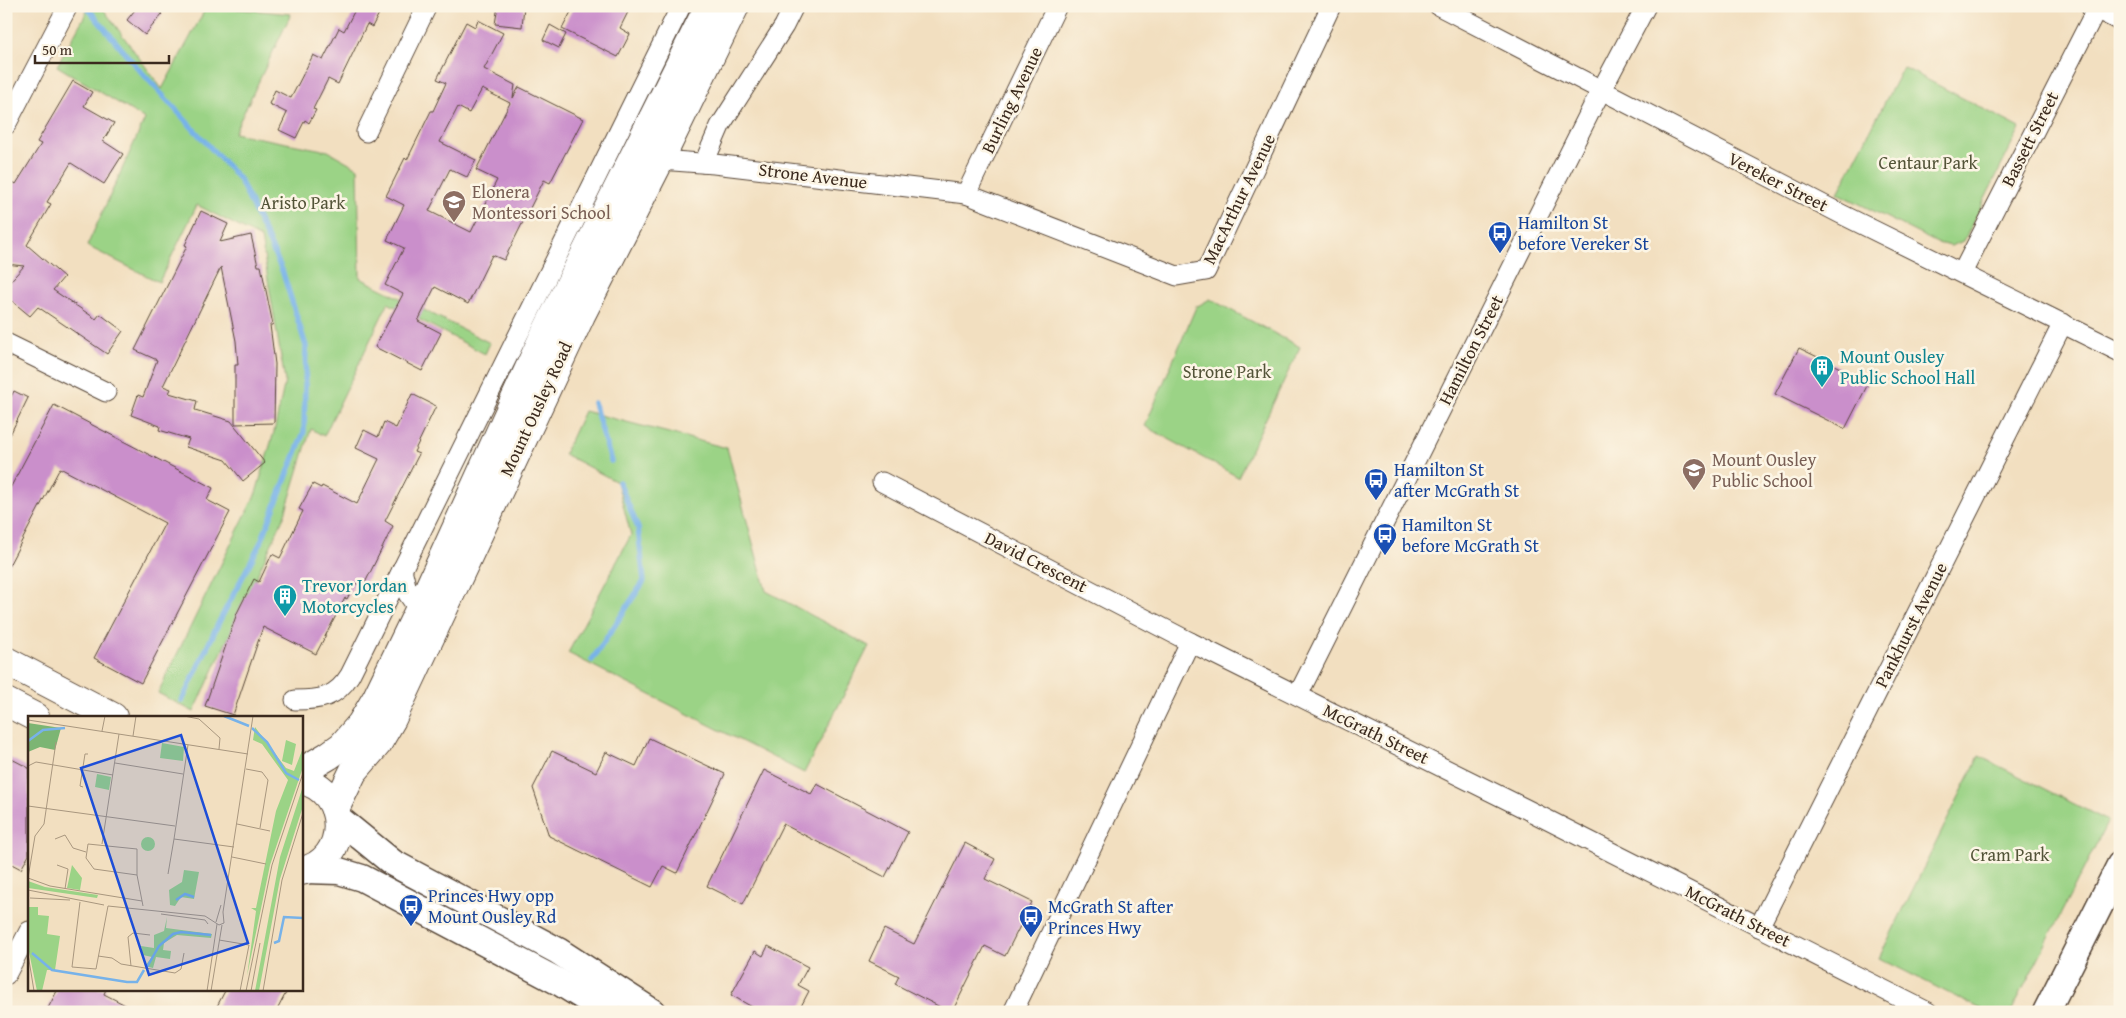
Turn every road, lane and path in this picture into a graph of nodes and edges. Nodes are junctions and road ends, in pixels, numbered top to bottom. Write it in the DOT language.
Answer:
graph roads {
  1 [pos="68,6"];
  2 [pos="427,6"];
  3 [pos="681,6"];
  4 [pos="709,6"];
  5 [pos="734,6"];
  6 [pos="794,6"];
  7 [pos="1057,6"];
  8 [pos="1331,6"];
  9 [pos="1440,6"];
  10 [pos="1646,6"];
  11 [pos="2095,7"];
  12 [pos="2120,21"];
  13 [pos="1602,90"];
  14 [pos="6,125"];
  15 [pos="366,132"];
  16 [pos="660,160"];
  17 [pos="704,163"];
  18 [pos="966,194"];
  19 [pos="1962,273"];
  20 [pos="2063,323"];
  21 [pos="6,342"];
  22 [pos="2120,352"];
  23 [pos="106,392"];
  24 [pos="882,482"];
  25 [pos="402,570"];
  26 [pos="420,610"];
  27 [pos="1190,642"];
  28 [pos="6,661"];
  29 [pos="1298,695"];
  30 [pos="295,700"];
  31 [pos="6,702"];
  32 [pos="33,716"];
  33 [pos="111,716"];
  34 [pos="302,771"];
  35 [pos="302,780"];
  36 [pos="337,814"];
  37 [pos="2120,866"];
  38 [pos="304,870"];
  39 [pos="1759,927"];
  40 [pos="28,933"];
  41 [pos="6,975"];
  42 [pos="608,1012"];
  43 [pos="652,1012"];
  44 [pos="1013,1012"];
  45 [pos="1928,1012"];
  46 [pos="2046,1012"];
  1 -- 14 [label="street"];
  2 -- 15 [label="street"];
  3 -- 25 [label="street"];
  4 -- 26 [label="main road, Mount Ousley Road"];
  5 -- 16 [label="main road, Mount Ousley Road"];
  6 -- 17 [label="street"];
  7 -- 18 [label="street, Burling Avenue"];
  8 -- 18 [label="street, MacArthur Avenue"];
  9 -- 13 [label="street, Vereker Street"];
  10 -- 13 [label="street, Hamilton Street"];
  11 -- 12 [label="street"];
  11 -- 19 [label="street, Bassett Street"];
  13 -- 19 [label="street, Vereker Street"];
  13 -- 29 [label="street, Hamilton Street"];
  16 -- 17 [label="street, Strone Avenue"];
  16 -- 36 [label="main road, Mount Ousley Road"];
  17 -- 18 [label="street, Strone Avenue"];
  19 -- 20 [label="street, Vereker Street"];
  20 -- 22 [label="street, Vereker Street"];
  20 -- 39 [label="street, Pankhurst Avenue"];
  21 -- 23 [label="street"];
  24 -- 27 [label="street, David Crescent"];
  25 -- 26 [label="street"];
  25 -- 30 [label="street"];
  26 -- 34 [label="main road, Mount Ousley Road"];
  27 -- 29 [label="street, McGrath Street"];
  27 -- 44 [label="street"];
  28 -- 33 [label="main road"];
  29 -- 39 [label="street, McGrath Street"];
  31 -- 32 [label="main road"];
  35 -- 36 [label="main road"];
  36 -- 38 [label="main road, Mount Ousley Road"];
  36 -- 43 [label="main road"];
  37 -- 46 [label="main road"];
  38 -- 42 [label="main road"];
  39 -- 45 [label="street, McGrath Street"];
  40 -- 41 [label="street"];
}
